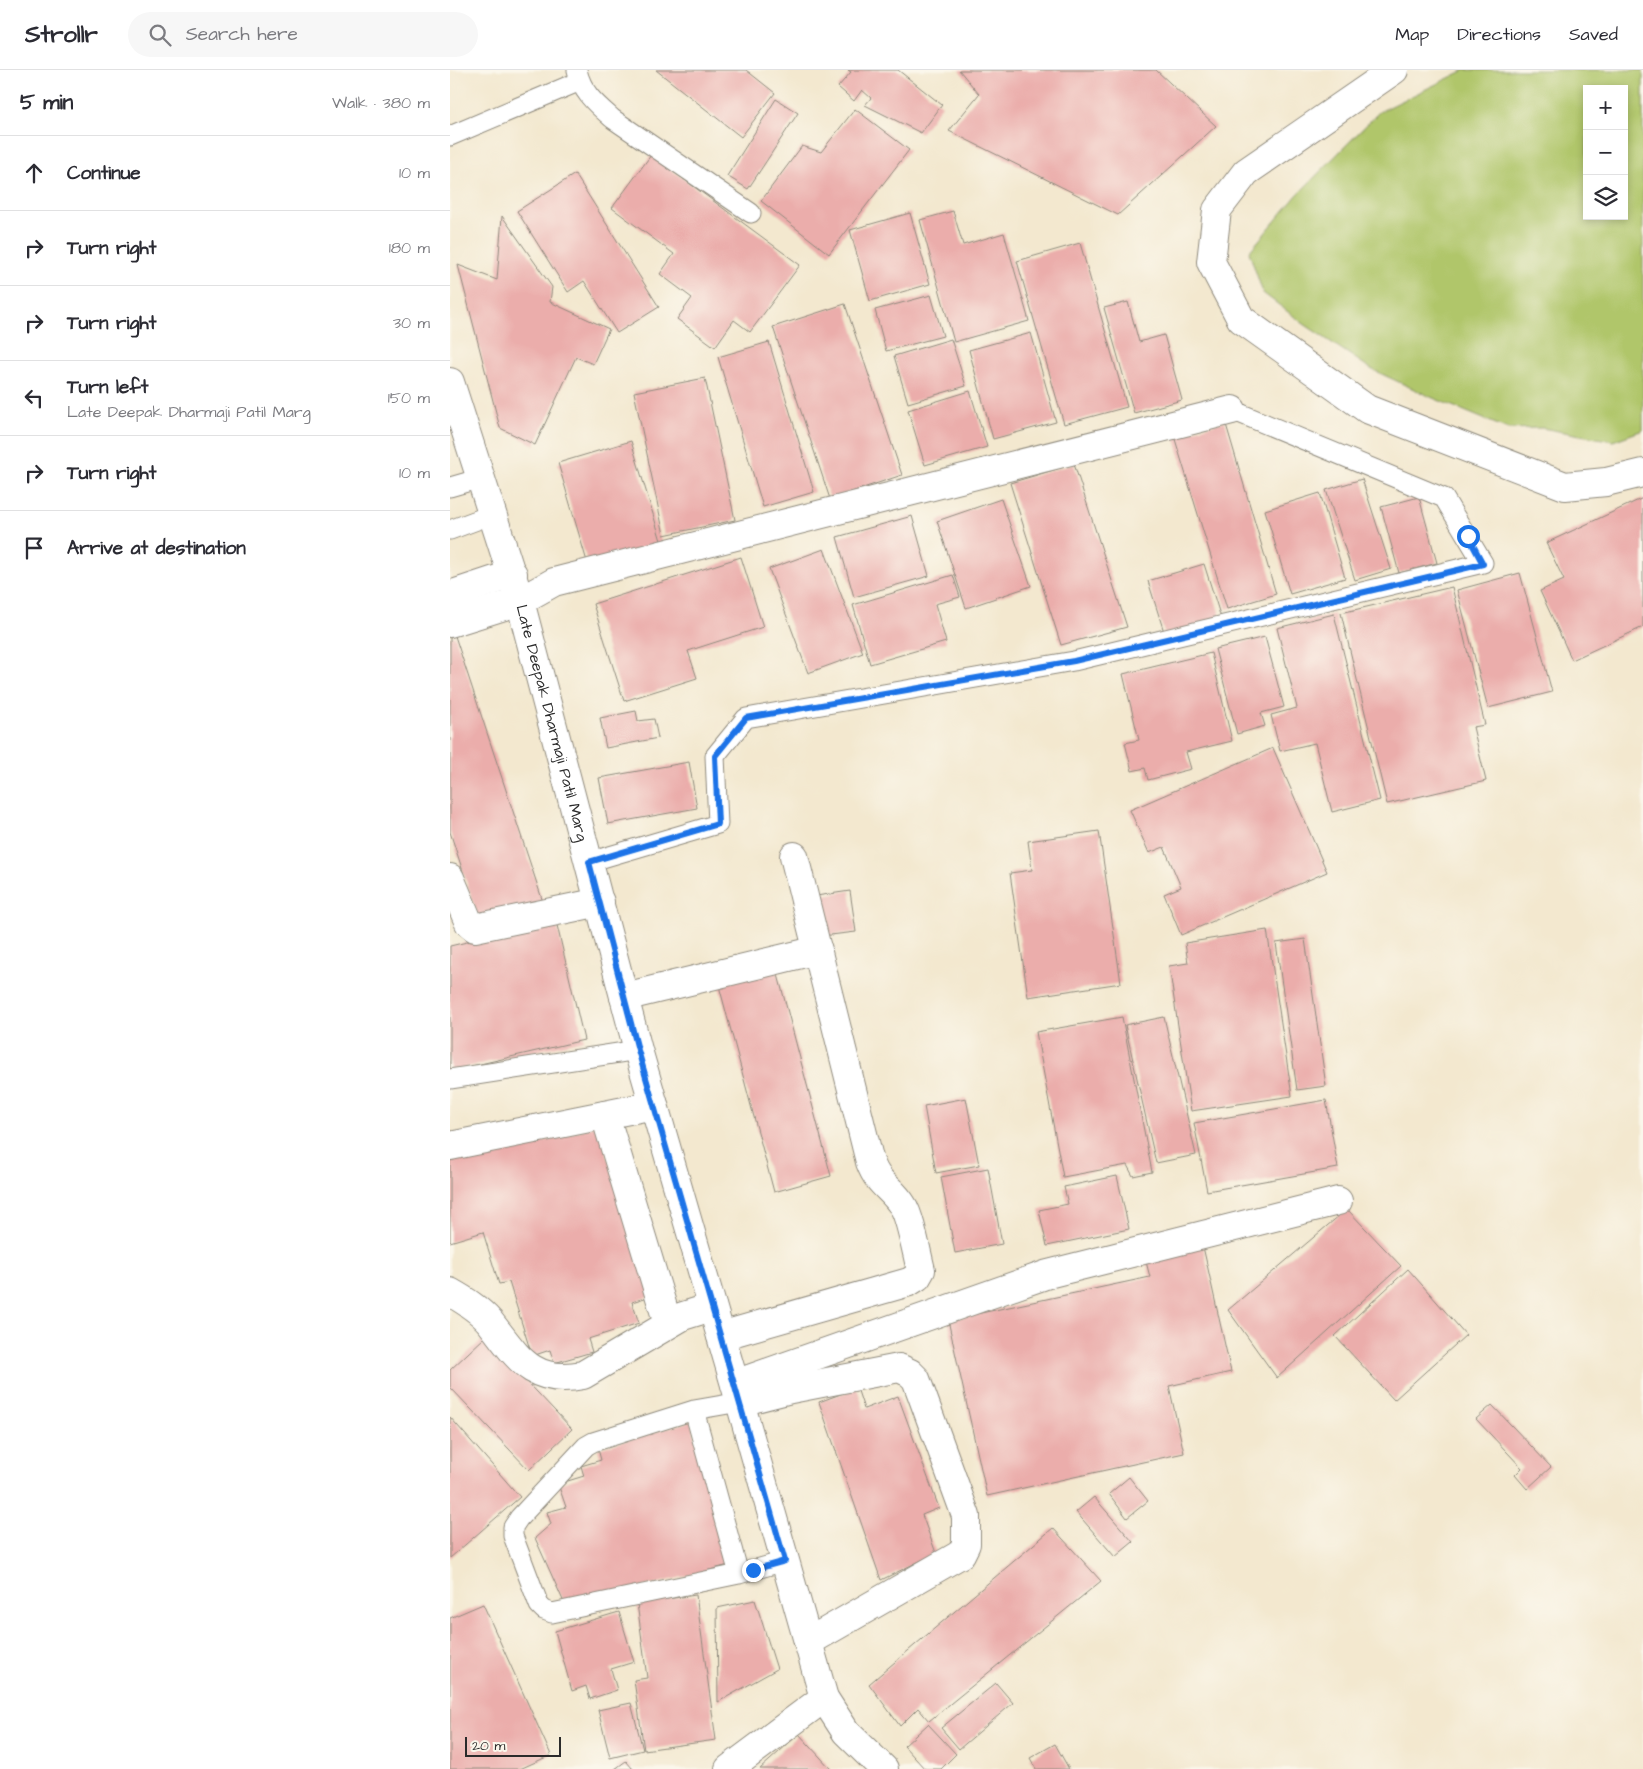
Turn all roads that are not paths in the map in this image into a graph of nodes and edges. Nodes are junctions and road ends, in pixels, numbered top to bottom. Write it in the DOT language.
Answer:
graph roads {
  1 [pos="1394,70"];
  2 [pos="578,76"];
  3 [pos="450,136"];
  4 [pos="750,213"];
  5 [pos="451,386"];
  6 [pos="1232,410"];
  7 [pos="1643,473"];
  8 [pos="481,478"];
  9 [pos="450,487"];
  10 [pos="492,514"];
  11 [pos="451,526"];
  12 [pos="513,574"];
  13 [pos="450,595"];
  14 [pos="520,601"];
  15 [pos="450,623"];
  16 [pos="794,856"];
  17 [pos="589,862"];
  18 [pos="450,878"];
  19 [pos="600,902"];
  20 [pos="818,950"];
  21 [pos="624,996"];
  22 [pos="638,1050"];
  23 [pos="450,1079"];
  24 [pos="654,1104"];
  25 [pos="605,1115"];
  26 [pos="450,1146"];
  27 [pos="1338,1201"];
  28 [pos="450,1292"];
  29 [pos="712,1307"];
  30 [pos="668,1324"];
  31 [pos="721,1336"];
  32 [pos="737,1393"];
  33 [pos="694,1410"];
  34 [pos="785,1561"];
  35 [pos="739,1574"];
  36 [pos="808,1642"];
  37 [pos="824,1698"];
  38 [pos="729,1769"];
  39 [pos="884,1769"];
  1 -- 7 [label="street"];
  2 -- 3 [label="lane"];
  2 -- 4 [label="lane"];
  5 -- 8 [label="street, Late Deepak Dharmaji Patil Marg"];
  6 -- 14 [label="street"];
  6 -- 17 [label="lane"];
  8 -- 9 [label="lane"];
  8 -- 10 [label="street, Late Deepak Dharmaji Patil Marg"];
  10 -- 11 [label="lane"];
  10 -- 12 [label="street, Late Deepak Dharmaji Patil Marg"];
  12 -- 13 [label="street"];
  12 -- 14 [label="street, Late Deepak Dharmaji Patil Marg"];
  14 -- 15 [label="street"];
  14 -- 17 [label="street, Late Deepak Dharmaji Patil Marg"];
  16 -- 20 [label="street"];
  17 -- 19 [label="street, Late Deepak Dharmaji Patil Marg"];
  18 -- 19 [label="street"];
  19 -- 21 [label="street, Late Deepak Dharmaji Patil Marg"];
  20 -- 21 [label="street"];
  20 -- 31 [label="street"];
  21 -- 22 [label="street, Late Deepak Dharmaji Patil Marg"];
  22 -- 23 [label="lane"];
  22 -- 24 [label="street, Late Deepak Dharmaji Patil Marg"];
  24 -- 25 [label="street"];
  24 -- 29 [label="street, Late Deepak Dharmaji Patil Marg"];
  25 -- 26 [label="street"];
  25 -- 30 [label="street"];
  27 -- 32 [label="street"];
  28 -- 30 [label="street"];
  29 -- 30 [label="street"];
  29 -- 31 [label="street, Late Deepak Dharmaji Patil Marg"];
  31 -- 32 [label="street, Late Deepak Dharmaji Patil Marg"];
  32 -- 33 [label="lane"];
  32 -- 34 [label="street, Late Deepak Dharmaji Patil Marg"];
  32 -- 36 [label="street"];
  33 -- 35 [label="lane"];
  33 -- 35 [label="lane"];
  34 -- 35 [label="lane"];
  34 -- 36 [label="street, Late Deepak Dharmaji Patil Marg"];
  36 -- 37 [label="street, Late Deepak Dharmaji Patil Marg"];
  37 -- 38 [label="street"];
  37 -- 39 [label="street, Late Deepak Dharmaji Patil Marg"];
}
